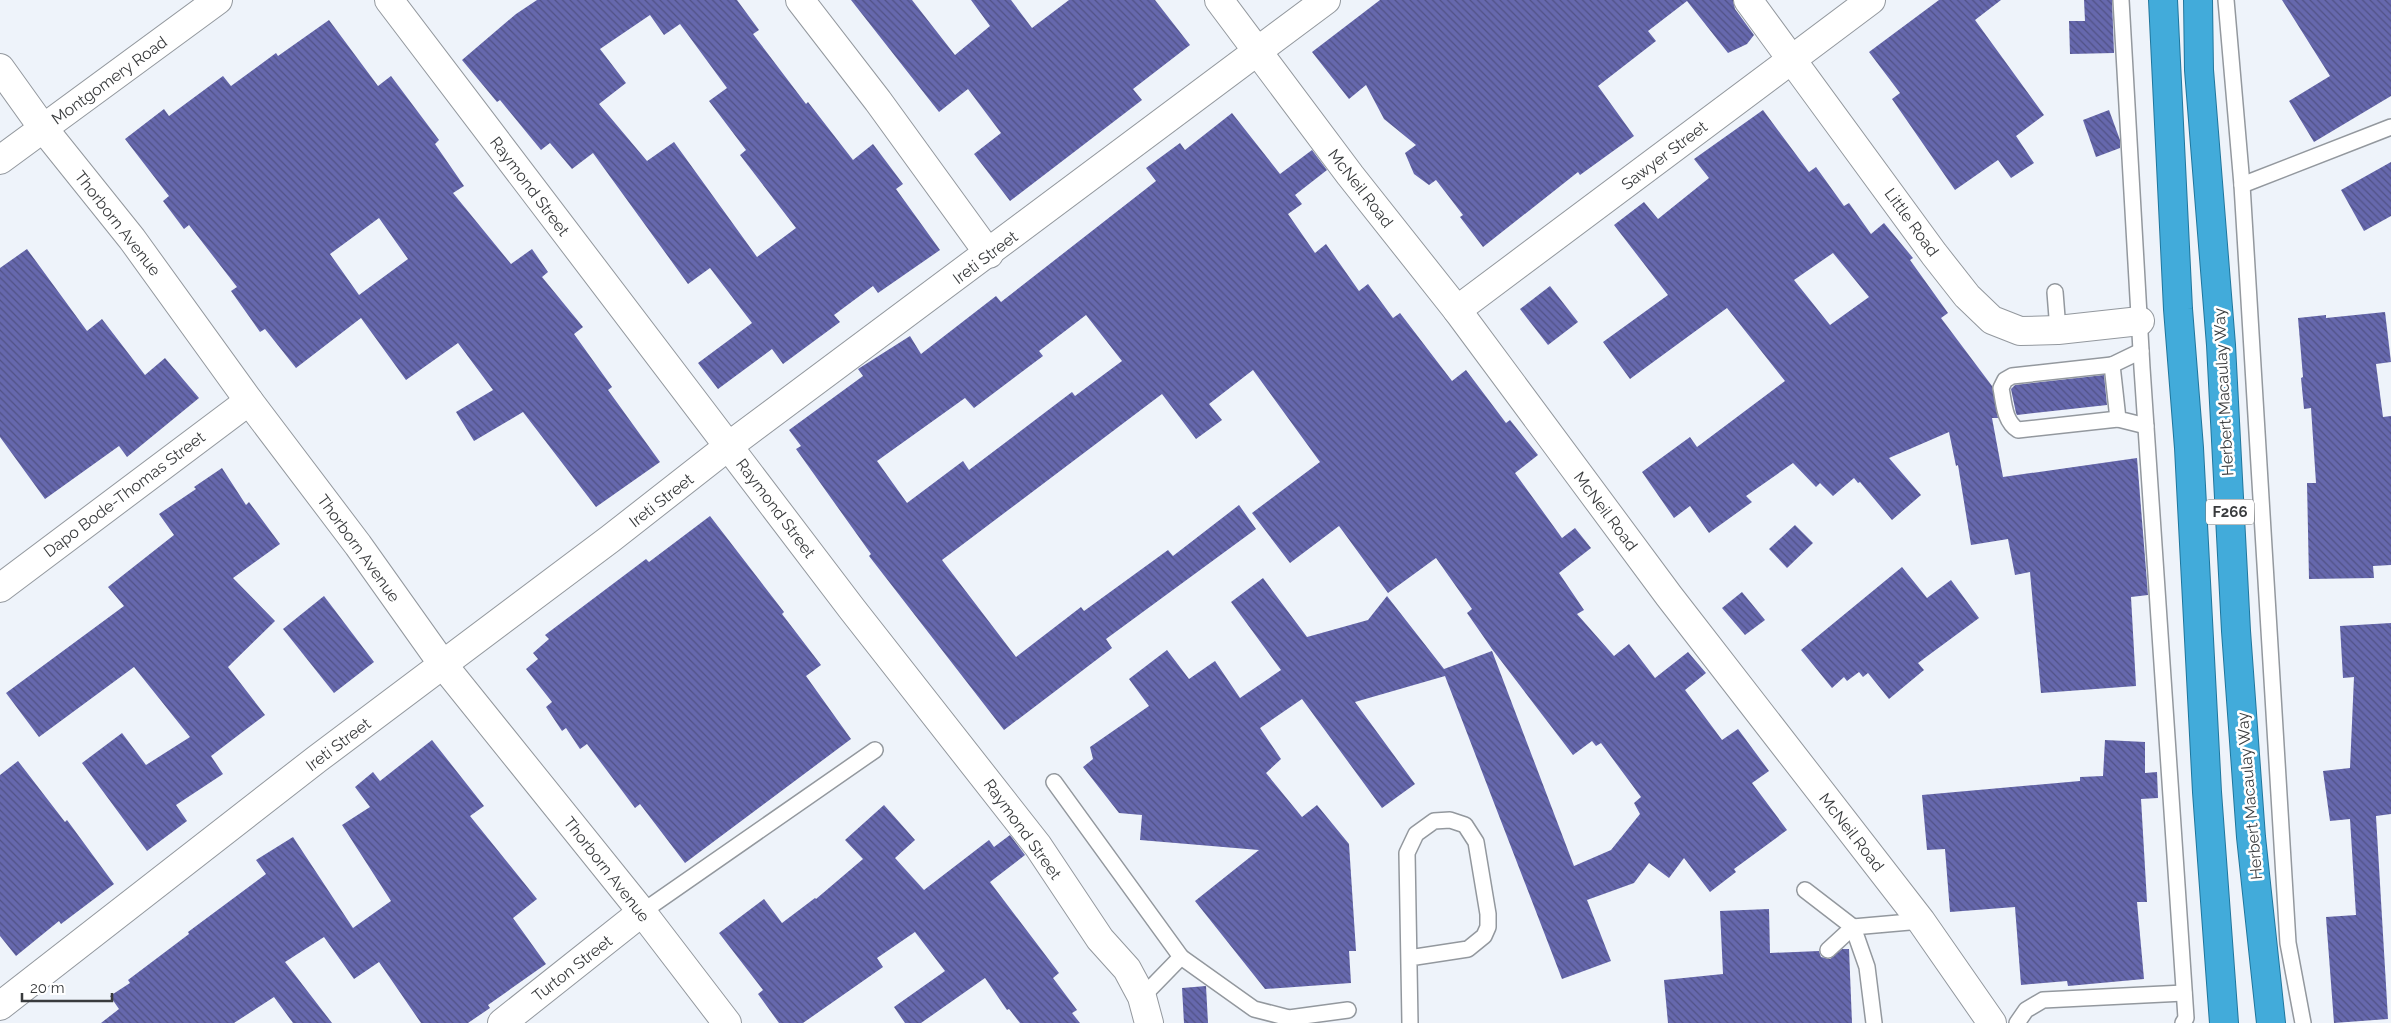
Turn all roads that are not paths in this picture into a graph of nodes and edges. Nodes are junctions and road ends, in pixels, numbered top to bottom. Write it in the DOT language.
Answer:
graph roads {
  1 [pos="218,0"];
  2 [pos="389,0"];
  3 [pos="800,0"];
  4 [pos="1218,0"];
  5 [pos="1326,0"];
  6 [pos="1748,0"];
  7 [pos="1871,0"];
  8 [pos="2121,0"];
  9 [pos="2164,0"];
  10 [pos="2198,0"];
  11 [pos="2226,0"];
  12 [pos="1257,51"];
  13 [pos="1792,60"];
  14 [pos="0,68"];
  15 [pos="2391,127"];
  16 [pos="43,128"];
  17 [pos="0,160"];
  18 [pos="2242,185"];
  19 [pos="989,254"];
  20 [pos="2055,292"];
  21 [pos="1457,310"];
  22 [pos="2140,321"];
  23 [pos="2058,330"];
  24 [pos="2141,351"];
  25 [pos="2112,365"];
  26 [pos="249,401"];
  27 [pos="2118,419"];
  28 [pos="2146,426"];
  29 [pos="730,445"];
  30 [pos="0,588"];
  31 [pos="444,666"];
  32 [pos="875,750"];
  33 [pos="1054,782"];
  34 [pos="1804,890"];
  35 [pos="642,912"];
  36 [pos="1922,921"];
  37 [pos="1853,927"];
  38 [pos="1828,950"];
  39 [pos="1181,957"];
  40 [pos="1409,958"];
  41 [pos="2184,993"];
  42 [pos="1142,997"];
  43 [pos="0,1006"];
  44 [pos="1348,1010"];
  45 [pos="502,1023"];
  46 [pos="727,1023"];
  47 [pos="1149,1023"];
  48 [pos="1410,1023"];
  49 [pos="1874,1023"];
  50 [pos="1992,1023"];
  51 [pos="2017,1023"];
  52 [pos="2183,1023"];
  53 [pos="2224,1023"];
  54 [pos="2271,1023"];
  55 [pos="2303,1023"];
  1 -- 16 [label="street, Montgomery Road"];
  2 -- 29 [label="street, Raymond Street"];
  3 -- 19 [label="street"];
  4 -- 12 [label="street, McNeil Road"];
  5 -- 12 [label="street, Ireti Street"];
  6 -- 13 [label="street, Little Road"];
  7 -- 13 [label="street, Sawyer Street"];
  8 -- 22 [label="lane"];
  9 -- 53 [label="highway, F266"];
  10 -- 54 [label="highway, Herbert Macaulay Way / F266"];
  11 -- 18 [label="lane"];
  12 -- 19 [label="street, Ireti Street"];
  12 -- 21 [label="street, McNeil Road"];
  13 -- 21 [label="street, Sawyer Street"];
  13 -- 23 [label="street, Little Road"];
  14 -- 16 [label="street, Thorborn Avenue"];
  15 -- 18 [label="lane"];
  16 -- 17 [label="street, Montgomery Road"];
  16 -- 26 [label="street, Thorborn Avenue"];
  18 -- 55 [label="lane"];
  19 -- 29 [label="street, Ireti Street"];
  20 -- 23 [label="lane"];
  21 -- 36 [label="street, McNeil Road"];
  22 -- 23 [label="street, Little Road"];
  22 -- 24 [label="lane"];
  24 -- 25 [label="lane"];
  24 -- 28 [label="lane"];
  25 -- 27 [label="lane"];
  25 -- 27 [label="lane"];
  26 -- 30 [label="street, Dapo Bode-Thomas Street"];
  26 -- 31 [label="street, Thorborn Avenue"];
  27 -- 28 [label="lane"];
  28 -- 41 [label="lane"];
  29 -- 31 [label="street, Ireti Street"];
  29 -- 42 [label="street, Raymond Street"];
  31 -- 35 [label="street, Thorborn Avenue"];
  31 -- 43 [label="street, Ireti Street"];
  32 -- 35 [label="lane"];
  33 -- 39 [label="lane"];
  34 -- 37 [label="lane"];
  35 -- 45 [label="street, Turton Street"];
  35 -- 46 [label="street, Thorborn Avenue"];
  36 -- 37 [label="lane"];
  36 -- 50 [label="street, McNeil Road"];
  37 -- 38 [label="lane"];
  37 -- 49 [label="lane"];
  39 -- 42 [label="lane"];
  39 -- 44 [label="lane"];
  40 -- 40 [label="lane"];
  40 -- 48 [label="lane"];
  41 -- 51 [label="lane"];
  41 -- 52 [label="lane"];
  42 -- 47 [label="street, Raymond Street"];
}
